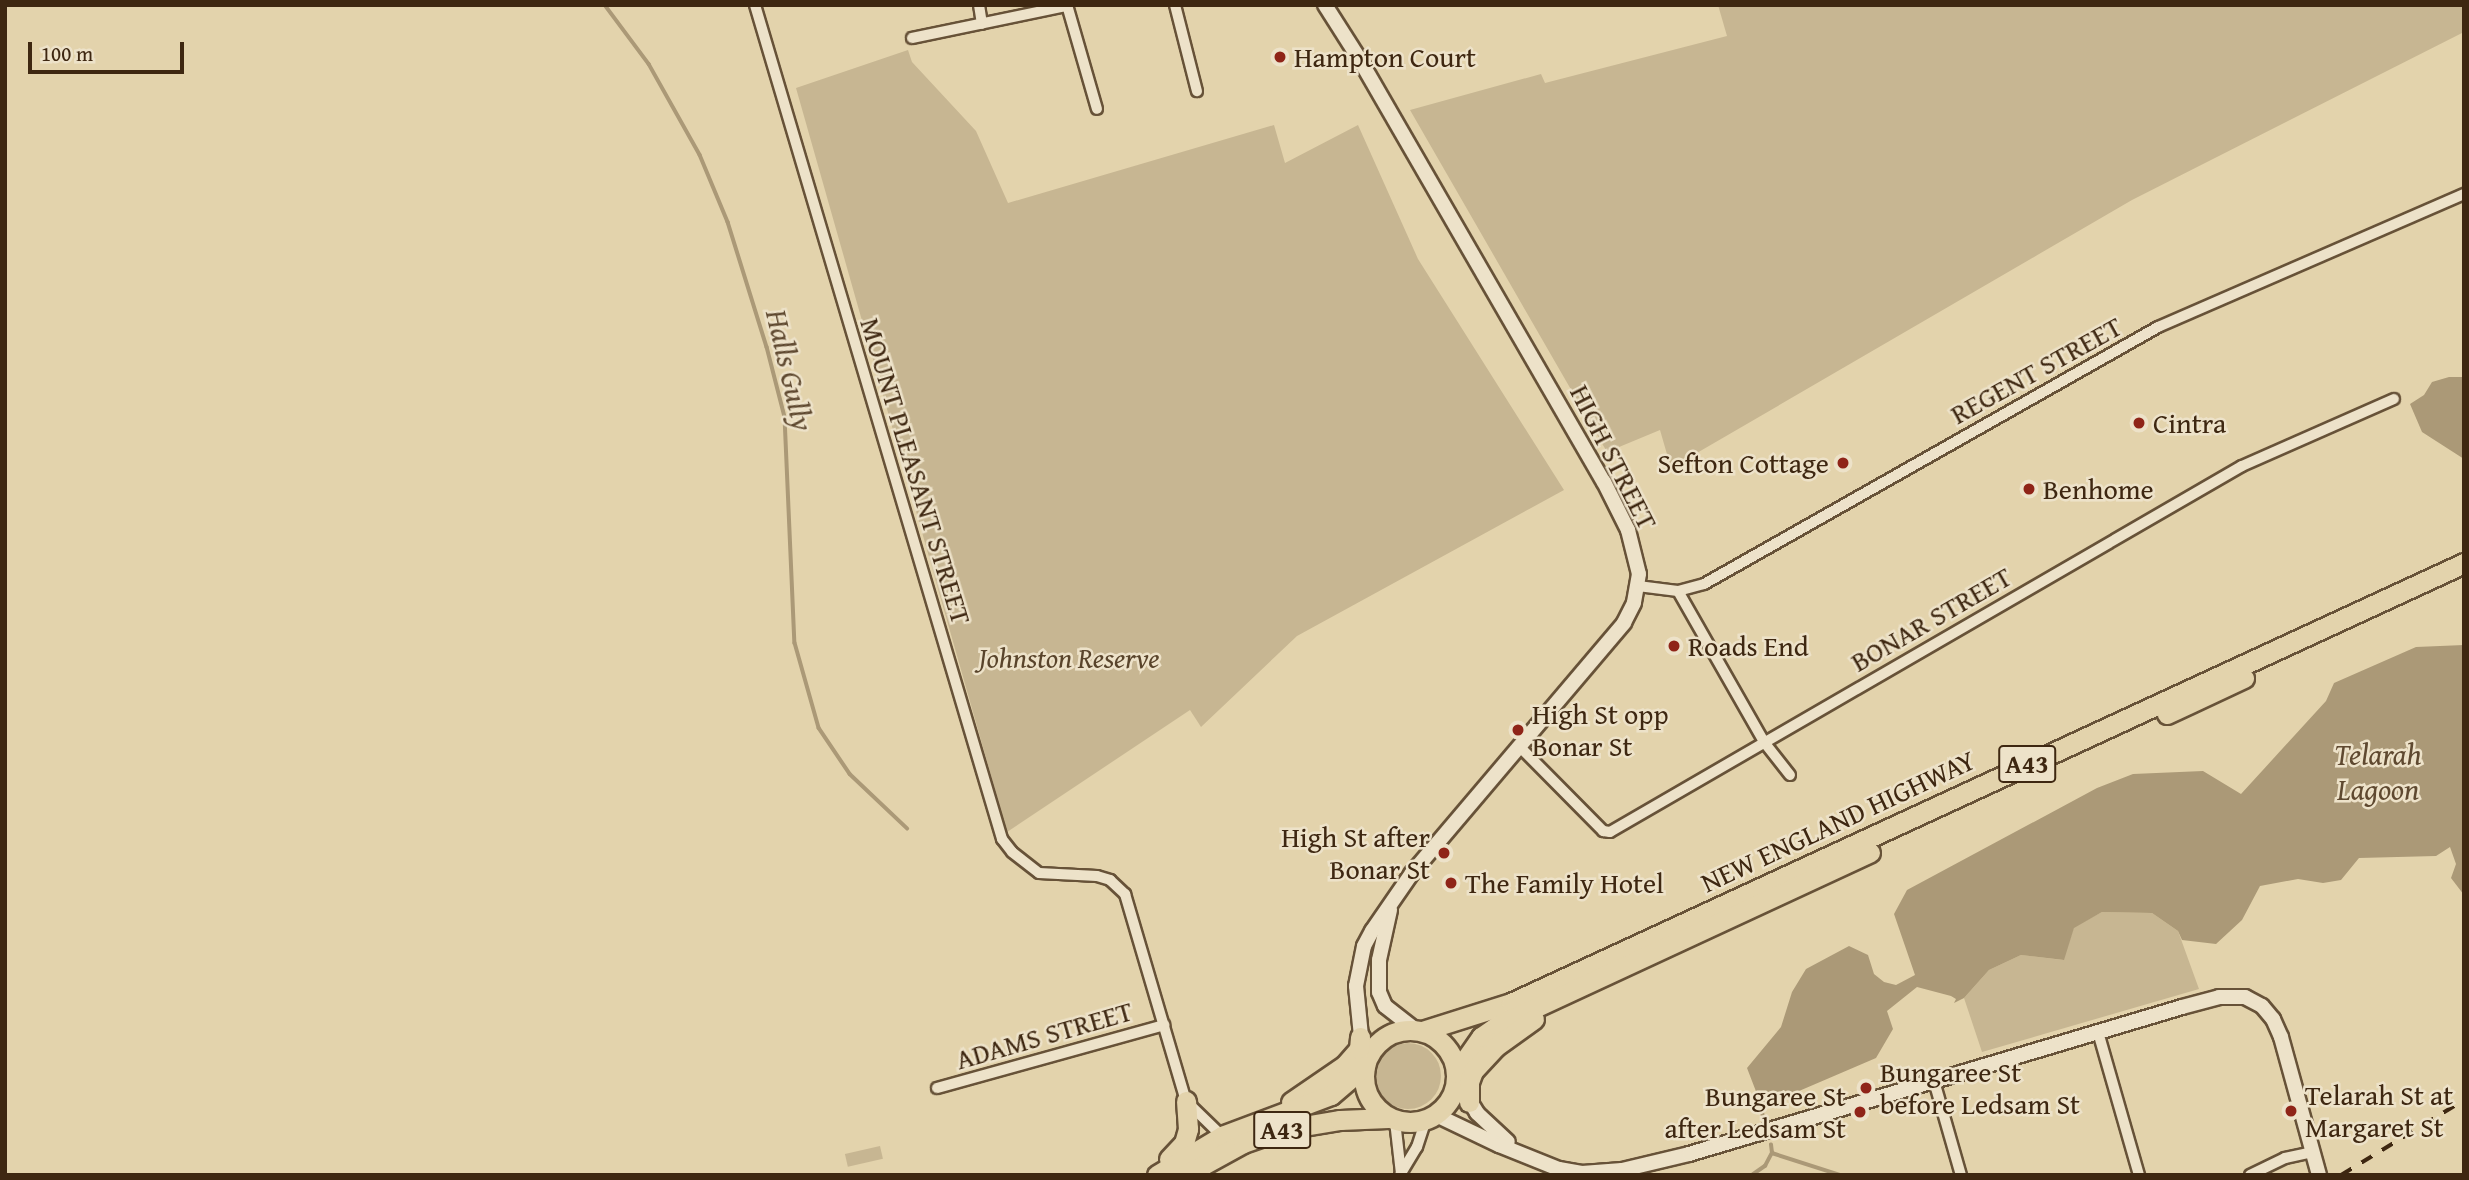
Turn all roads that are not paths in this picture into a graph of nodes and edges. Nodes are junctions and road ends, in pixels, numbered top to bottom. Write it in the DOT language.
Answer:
graph roads {
  1 [pos="755,5"];
  2 [pos="979,5"];
  3 [pos="1067,5"];
  4 [pos="1175,5"];
  5 [pos="1325,5"];
  6 [pos="982,23"];
  7 [pos="912,38"];
  8 [pos="1197,91"];
  9 [pos="1097,109"];
  10 [pos="2464,194"];
  11 [pos="2394,399"];
  12 [pos="2464,563"];
  13 [pos="2464,577"];
  14 [pos="1638,586"];
  15 [pos="1678,591"];
  16 [pos="1764,742"];
  17 [pos="1519,746"];
  18 [pos="1790,775"];
  19 [pos="1391,905"];
  20 [pos="1596,978"];
  21 [pos="1164,1025"];
  22 [pos="1418,1030"];
  23 [pos="2098,1032"];
  24 [pos="1360,1037"];
  25 [pos="1365,1063"];
  26 [pos="1456,1076"];
  27 [pos="1934,1081"];
  28 [pos="937,1088"];
  29 [pos="1186,1101"];
  30 [pos="1469,1102"];
  31 [pos="1431,1117"];
  32 [pos="1392,1119"];
  33 [pos="1248,1127"];
  34 [pos="1222,1136"];
  35 [pos="2312,1152"];
  36 [pos="1531,1159"];
  37 [pos="2318,1172"];
  38 [pos="1156,1175"];
  39 [pos="1185,1175"];
  40 [pos="1401,1175"];
  41 [pos="1961,1175"];
  42 [pos="2139,1175"];
  43 [pos="2250,1175"];
  1 -- 21 [label="street, MOUNT PLEASANT STREET"];
  2 -- 6 [label="street"];
  3 -- 6 [label="street"];
  3 -- 9 [label="street"];
  4 -- 8 [label="street"];
  5 -- 14 [label="main road, HIGH STREET"];
  6 -- 7 [label="street"];
  10 -- 15 [label="street, REGENT STREET"];
  11 -- 16 [label="street, BONAR STREET"];
  12 -- 22 [label="highway, NEW ENGLAND HIGHWAY / A43"];
  13 -- 20 [label="highway, NEW ENGLAND HIGHWAY / A43"];
  14 -- 15 [label="street, REGENT STREET"];
  14 -- 17 [label="main road, HIGH STREET"];
  15 -- 16 [label="street"];
  16 -- 17 [label="street, BONAR STREET"];
  16 -- 18 [label="street"];
  17 -- 19 [label="main road, HIGH STREET"];
  19 -- 22 [label="main road, HIGH STREET"];
  19 -- 24 [label="main road, HIGH STREET"];
  20 -- 26 [label="highway, NEW ENGLAND HIGHWAY / A43"];
  20 -- 30 [label="highway"];
  21 -- 28 [label="street, ADAMS STREET"];
  21 -- 29 [label="street, MOUNT PLEASANT STREET"];
  22 -- 25 [label="highway, A43"];
  22 -- 26 [label="highway"];
  23 -- 27 [label="main road"];
  23 -- 35 [label="main road"];
  23 -- 42 [label="street"];
  24 -- 25 [label="main road, HIGH STREET"];
  24 -- 33 [label="highway"];
  25 -- 32 [label="highway"];
  25 -- 33 [label="highway, A43"];
  26 -- 30 [label="main road"];
  26 -- 31 [label="highway, A43"];
  27 -- 36 [label="main road"];
  27 -- 41 [label="street"];
  29 -- 34 [label="street, MOUNT PLEASANT STREET"];
  29 -- 38 [label="highway"];
  30 -- 36 [label="main road"];
  31 -- 32 [label="highway, A43"];
  31 -- 36 [label="main road"];
  31 -- 40 [label="street"];
  32 -- 39 [label="highway, A43"];
  32 -- 40 [label="street"];
  33 -- 34 [label="highway, A43"];
  34 -- 38 [label="highway, A43"];
  35 -- 37 [label="main road"];
  35 -- 43 [label="street"];
}
